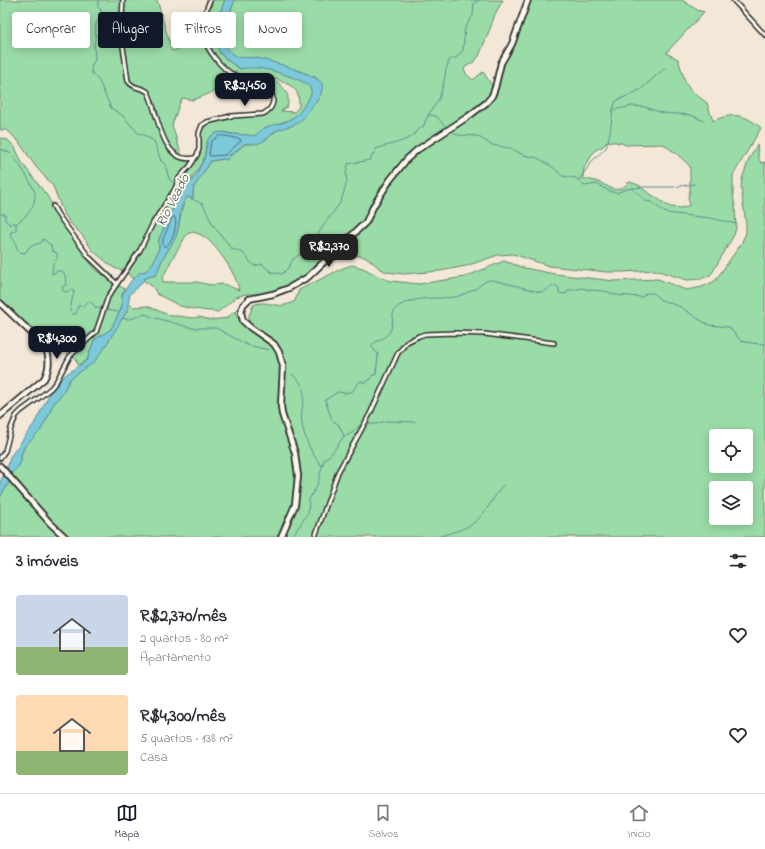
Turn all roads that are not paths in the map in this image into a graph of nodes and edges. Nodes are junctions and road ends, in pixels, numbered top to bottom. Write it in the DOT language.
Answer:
graph roads {
  1 [pos="123,0"];
  2 [pos="210,0"];
  3 [pos="528,0"];
  4 [pos="733,0"];
  5 [pos="765,35"];
  6 [pos="194,158"];
  7 [pos="53,206"];
  8 [pos="117,284"];
  9 [pos="0,303"];
  10 [pos="554,343"];
  11 [pos="0,416"];
  12 [pos="0,458"];
  13 [pos="2,468"];
  14 [pos="65,537"];
  15 [pos="281,537"];
  16 [pos="315,537"];
  1 -- 6 [label="street"];
  2 -- 6 [label="street"];
  3 -- 15 [label="street"];
  4 -- 5 [label="street"];
  6 -- 8 [label="street"];
  7 -- 8 [label="street"];
  8 -- 12 [label="street"];
  9 -- 11 [label="street"];
  10 -- 16 [label="street"];
  13 -- 14 [label="street"];
}
